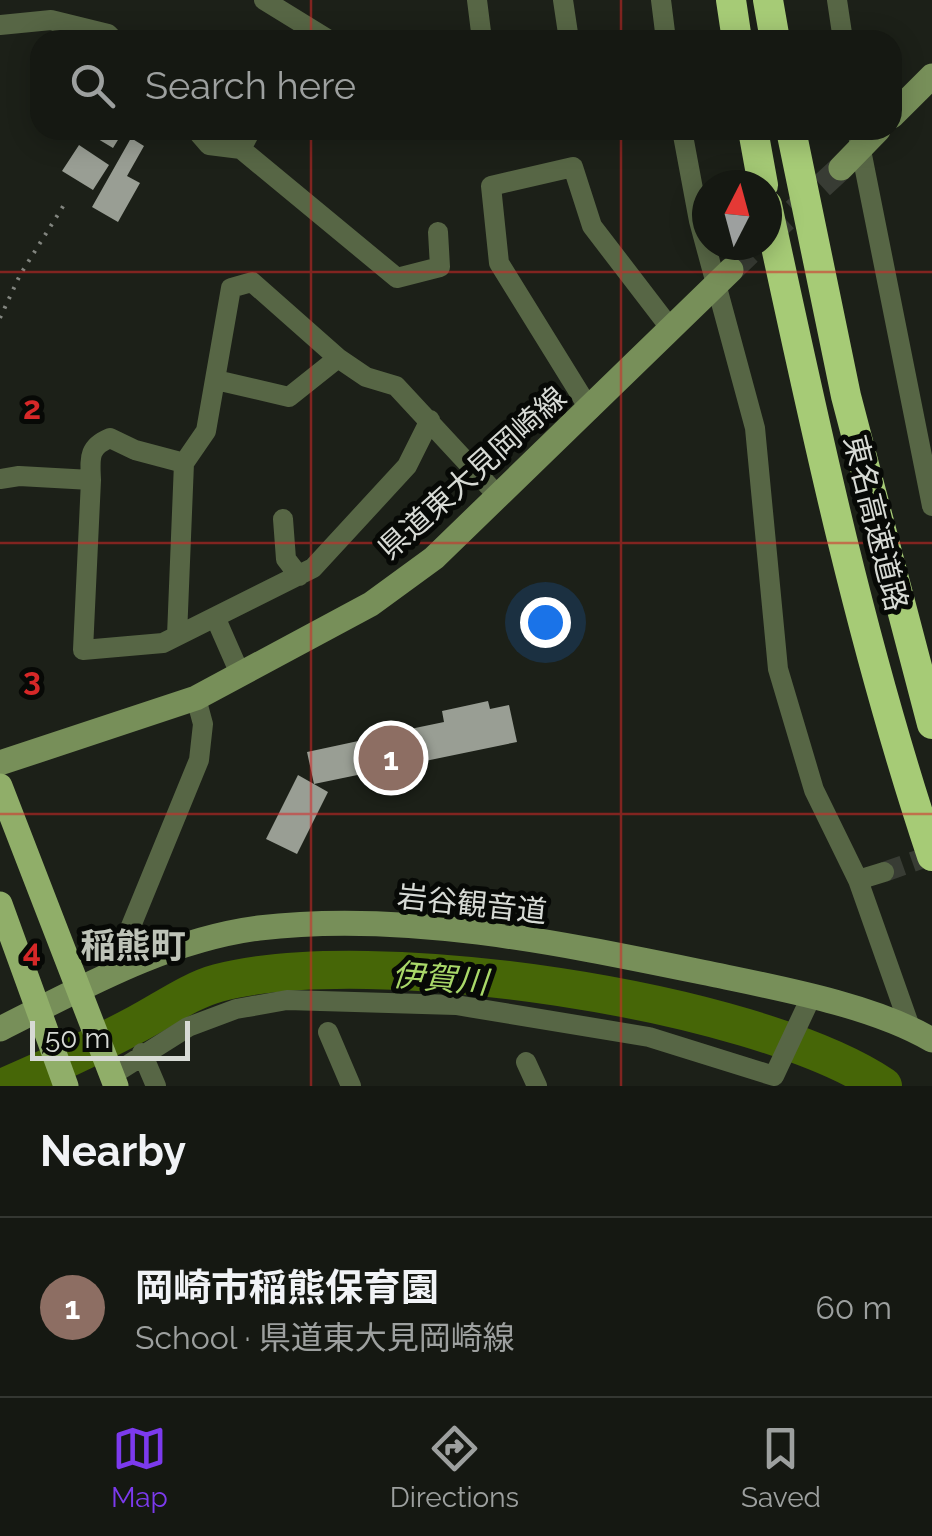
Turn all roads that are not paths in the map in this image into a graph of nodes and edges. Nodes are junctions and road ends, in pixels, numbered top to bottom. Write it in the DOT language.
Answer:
graph roads {
  1 [pos="264,0"];
  2 [pos="477,0"];
  3 [pos="563,0"];
  4 [pos="660,0"];
  5 [pos="730,0"];
  6 [pos="768,0"];
  7 [pos="836,0"];
  8 [pos="0,24"];
  9 [pos="92,30"];
  10 [pos="299,30"];
  11 [pos="481,30"];
  12 [pos="568,30"];
  13 [pos="664,30"];
  14 [pos="736,30"];
  15 [pos="773,30"];
  16 [pos="841,30"];
  17 [pos="932,76"];
  18 [pos="902,106"];
  19 [pos="205,140"];
  20 [pos="240,140"];
  21 [pos="247,140"];
  22 [pos="684,140"];
  23 [pos="755,140"];
  24 [pos="792,140"];
  25 [pos="862,140"];
  26 [pos="866,140"];
  27 [pos="840,168"];
  28 [pos="760,170"];
  29 [pos="438,232"];
  30 [pos="779,260"];
  31 [pos="724,276"];
  32 [pos="671,330"];
  33 [pos="338,358"];
  34 [pos="216,380"];
  35 [pos="590,410"];
  36 [pos="430,420"];
  37 [pos="184,463"];
  38 [pos="0,479"];
  39 [pos="91,480"];
  40 [pos="499,497"];
  41 [pos="932,506"];
  42 [pos="283,518"];
  43 [pos="299,576"];
  44 [pos="216,619"];
  45 [pos="177,636"];
  46 [pos="241,676"];
  47 [pos="196,698"];
  48 [pos="932,724"];
  49 [pos="0,763"];
  50 [pos="0,786"];
  51 [pos="932,856"];
  52 [pos="884,872"];
  53 [pos="858,880"];
  54 [pos="0,904"];
  55 [pos="113,970"];
  56 [pos="81,989"];
  57 [pos="812,994"];
  58 [pos="39,1010"];
  59 [pos="0,1029"];
  60 [pos="328,1032"];
  61 [pos="921,1034"];
  62 [pos="142,1054"];
  63 [pos="526,1062"];
  64 [pos="114,1080"];
  65 [pos="66,1086"];
  66 [pos="156,1086"];
  67 [pos="351,1086"];
  68 [pos="536,1086"];
  1 -- 10 [label="street"];
  2 -- 11 [label="street"];
  3 -- 12 [label="street"];
  4 -- 13 [label="street"];
  5 -- 14 [label="highway"];
  6 -- 15 [label="highway"];
  7 -- 16 [label="street"];
  8 -- 9 [label="street"];
  17 -- 18 [label="main road"];
  19 -- 20 [label="street"];
  21 -- 29 [label="street"];
  22 -- 31 [label="street"];
  23 -- 28 [label="highway"];
  24 -- 48 [label="highway, 東名高速道路"];
  25 -- 27 [label="main road"];
  26 -- 41 [label="street"];
  30 -- 51 [label="highway, 東名高速道路"];
  31 -- 32 [label="main road, 県道東大見岡崎線"];
  31 -- 53 [label="street"];
  32 -- 35 [label="main road, 県道東大見岡崎線"];
  32 -- 35 [label="street"];
  33 -- 34 [label="street"];
  33 -- 34 [label="street"];
  33 -- 36 [label="street"];
  34 -- 37 [label="street"];
  35 -- 40 [label="main road, 県道東大見岡崎線"];
  36 -- 40 [label="street"];
  36 -- 43 [label="street"];
  37 -- 39 [label="street"];
  37 -- 45 [label="street"];
  38 -- 39 [label="street"];
  39 -- 45 [label="street"];
  40 -- 46 [label="main road, 県道東大見岡崎線"];
  42 -- 43 [label="street"];
  43 -- 44 [label="street"];
  44 -- 45 [label="street"];
  44 -- 46 [label="street"];
  46 -- 47 [label="main road, 県道東大見岡崎線"];
  47 -- 49 [label="main road, 県道東大見岡崎線"];
  47 -- 55 [label="street"];
  50 -- 56 [label="main road"];
  52 -- 53 [label="street"];
  53 -- 61 [label="street"];
  54 -- 58 [label="main road"];
  55 -- 56 [label="main road, 岩谷観音道"];
  55 -- 57 [label="main road, 岩谷観音道"];
  56 -- 58 [label="main road"];
  56 -- 64 [label="main road"];
  57 -- 61 [label="main road, 岩谷観音道"];
  57 -- 62 [label="street"];
  58 -- 59 [label="main road"];
  58 -- 65 [label="main road"];
  60 -- 67 [label="street"];
  62 -- 64 [label="street"];
  62 -- 66 [label="street"];
  63 -- 68 [label="street"];
}
